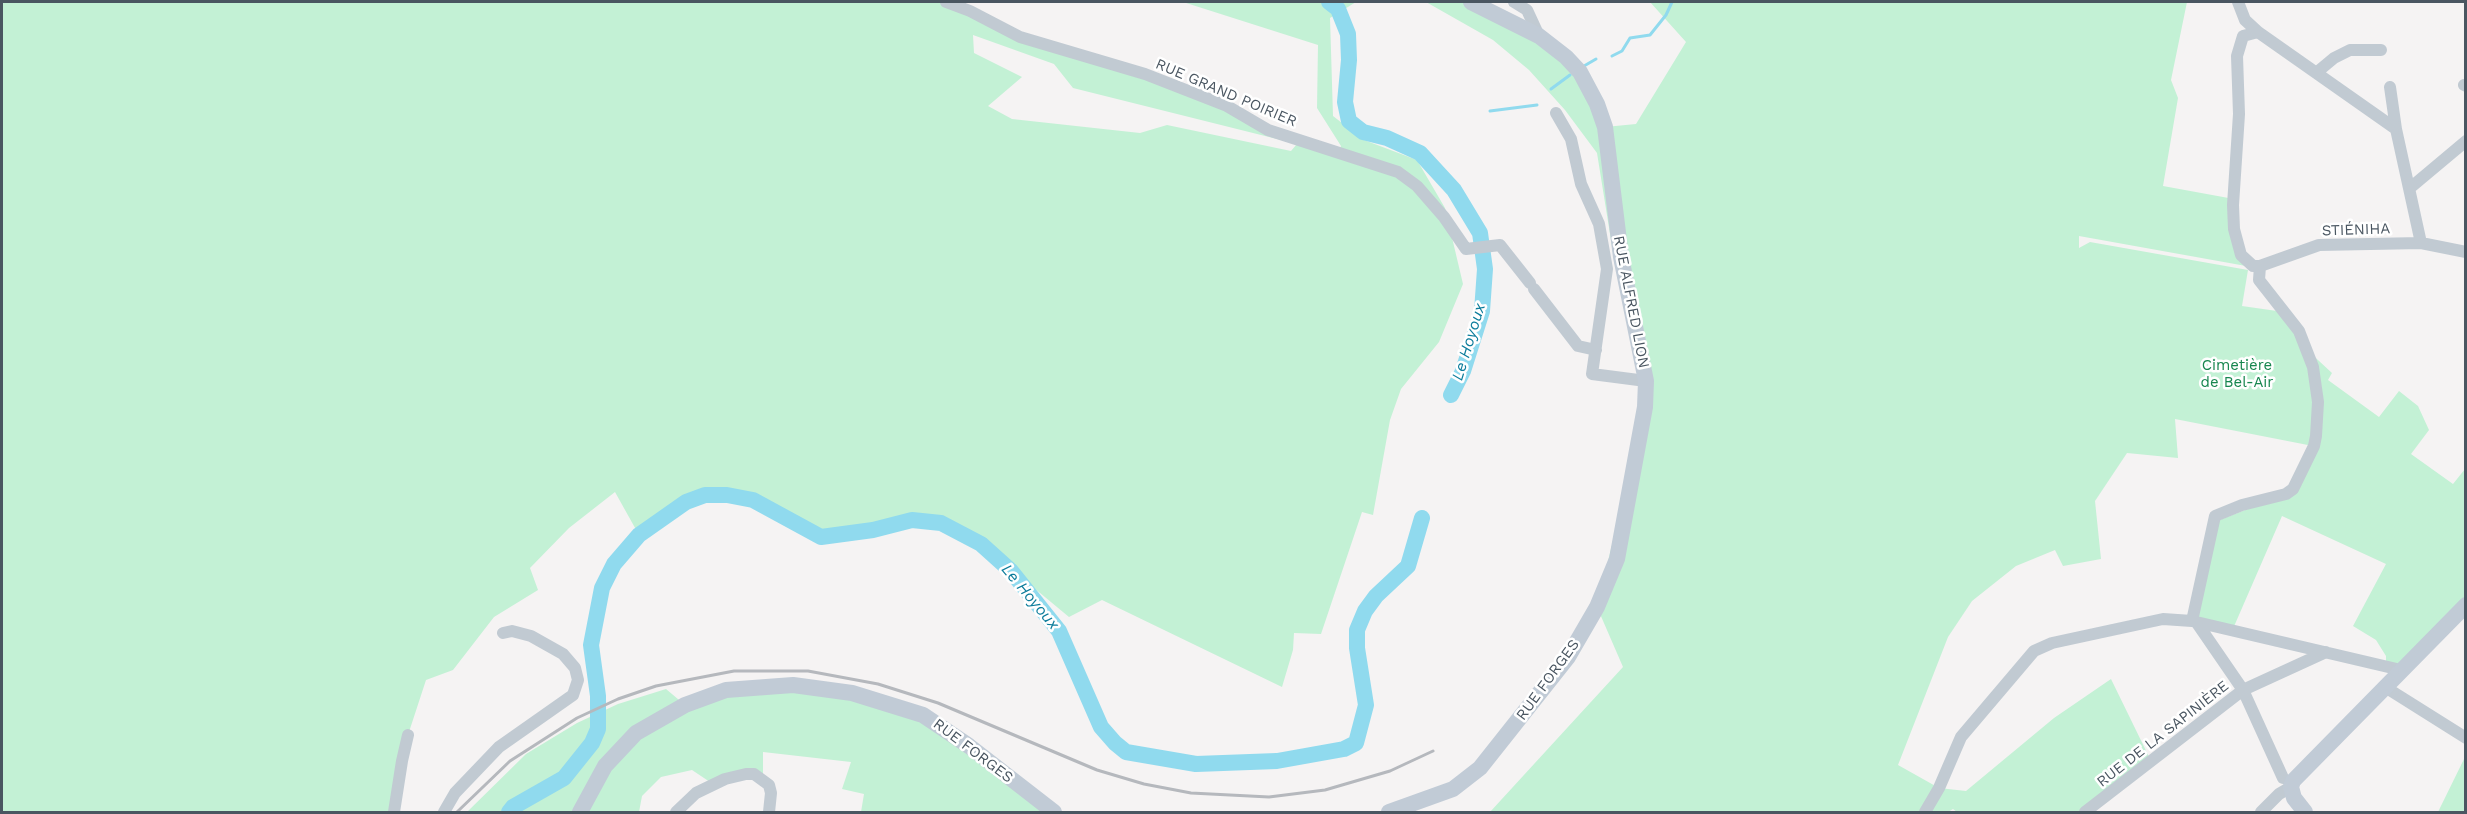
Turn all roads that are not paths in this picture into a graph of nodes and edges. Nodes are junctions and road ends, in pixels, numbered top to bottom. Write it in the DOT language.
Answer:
graph roads {
  1 [pos="946,2"];
  2 [pos="1471,2"];
  3 [pos="1514,2"];
  4 [pos="2238,2"];
  5 [pos="2258,32"];
  6 [pos="1539,36"];
  7 [pos="2381,50"];
  8 [pos="2316,73"];
  9 [pos="2390,87"];
  10 [pos="1556,113"];
  11 [pos="2396,129"];
  12 [pos="2466,141"];
  13 [pos="2410,188"];
  14 [pos="2421,243"];
  15 [pos="2466,252"];
  16 [pos="2260,266"];
  17 [pos="1596,350"];
  18 [pos="1646,381"];
  19 [pos="2466,605"];
  20 [pos="2195,622"];
  21 [pos="503,633"];
  22 [pos="2326,652"];
  23 [pos="2401,670"];
  24 [pos="2385,687"];
  25 [pos="2243,690"];
  26 [pos="408,735"];
  27 [pos="2466,738"];
  28 [pos="2287,783"];
  29 [pos="394,813"];
  30 [pos="444,813"];
  31 [pos="580,813"];
  32 [pos="676,813"];
  33 [pos="769,813"];
  34 [pos="1054,813"];
  35 [pos="1389,813"];
  36 [pos="1925,813"];
  37 [pos="2085,813"];
  38 [pos="2262,813"];
  39 [pos="2305,813"];
  1 -- 17 [label="street, RUE GRAND POIRIER"];
  2 -- 6 [label="main road, RUE ALFRED LION"];
  3 -- 6 [label="street"];
  4 -- 5 [label="street"];
  5 -- 8 [label="street"];
  5 -- 16 [label="street"];
  6 -- 18 [label="main road, RUE ALFRED LION"];
  7 -- 8 [label="street"];
  8 -- 11 [label="street"];
  9 -- 11 [label="street"];
  10 -- 17 [label="street, RUE ALFRED LION"];
  11 -- 13 [label="street"];
  12 -- 13 [label="street"];
  13 -- 14 [label="street"];
  14 -- 15 [label="street, STIÉNIHA"];
  14 -- 16 [label="street, STIÉNIHA"];
  16 -- 20 [label="street"];
  17 -- 18 [label="street, RUE ALFRED LION"];
  18 -- 35 [label="main road, RUE FORGES"];
  19 -- 23 [label="main road"];
  20 -- 22 [label="street"];
  20 -- 25 [label="street"];
  20 -- 36 [label="street"];
  21 -- 30 [label="street"];
  22 -- 23 [label="street"];
  22 -- 25 [label="street, RUE DE LA SAPINIÈRE"];
  23 -- 24 [label="main road"];
  24 -- 27 [label="street"];
  24 -- 28 [label="main road"];
  25 -- 28 [label="street"];
  25 -- 37 [label="street, RUE DE LA SAPINIÈRE"];
  26 -- 29 [label="street"];
  28 -- 38 [label="street"];
  28 -- 39 [label="main road"];
  31 -- 34 [label="main road, RUE FORGES"];
  32 -- 33 [label="street"];
}
